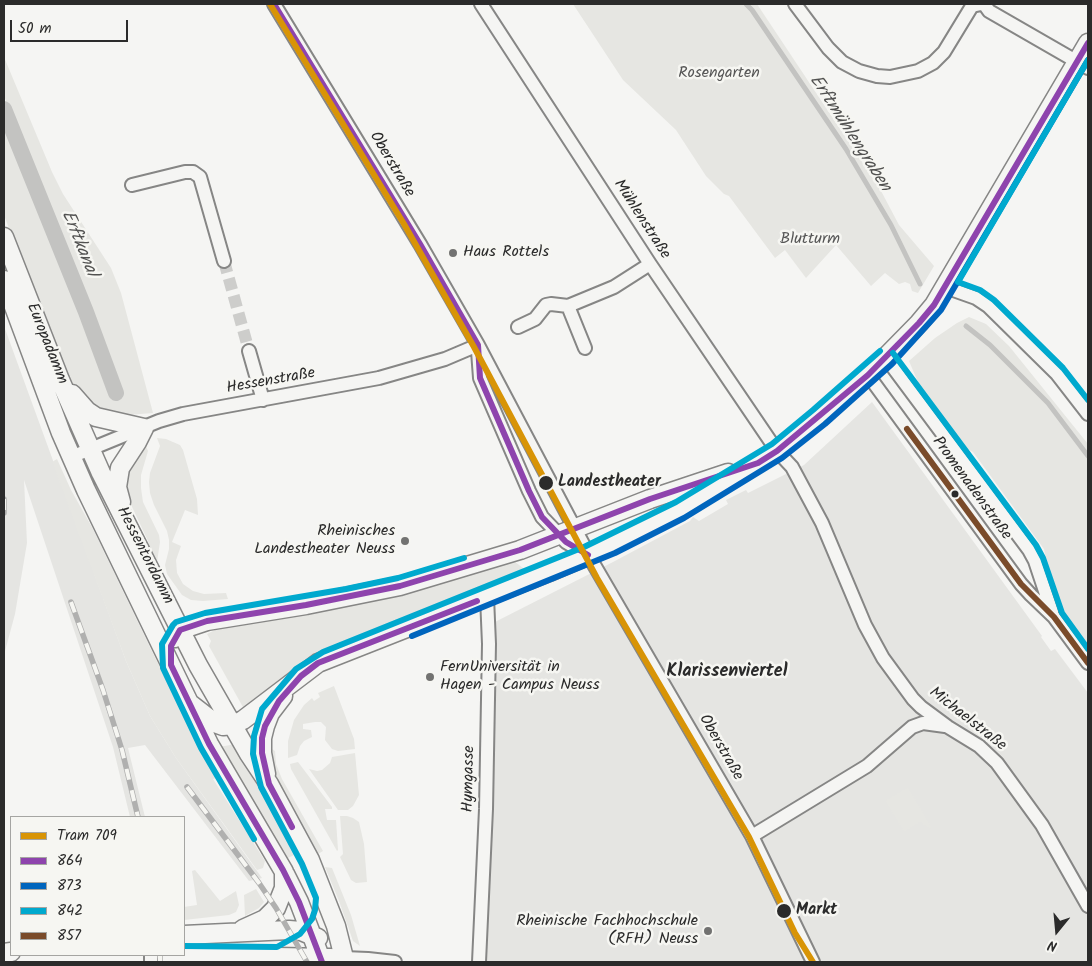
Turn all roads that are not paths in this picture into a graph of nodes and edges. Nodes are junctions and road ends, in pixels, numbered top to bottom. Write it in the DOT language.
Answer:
graph roads {
  1 [pos="274,4"];
  2 [pos="481,4"];
  3 [pos="795,4"];
  4 [pos="983,4"];
  5 [pos="1088,43"];
  6 [pos="1083,65"];
  7 [pos="132,185"];
  8 [pos="4,237"];
  9 [pos="224,261"];
  10 [pos="650,264"];
  11 [pos="4,280"];
  12 [pos="945,287"];
  13 [pos="568,306"];
  14 [pos="518,327"];
  15 [pos="478,345"];
  16 [pos="585,348"];
  17 [pos="249,351"];
  18 [pos="886,358"];
  19 [pos="868,375"];
  20 [pos="60,380"];
  21 [pos="263,400"];
  22 [pos="1088,414"];
  23 [pos="144,428"];
  24 [pos="90,449"];
  25 [pos="777,451"];
  26 [pos="71,457"];
  27 [pos="758,463"];
  28 [pos="122,514"];
  29 [pos="566,532"];
  30 [pos="588,555"];
  31 [pos="487,597"];
  32 [pos="1054,617"];
  33 [pos="180,630"];
  34 [pos="1088,663"];
  35 [pos="170,665"];
  36 [pos="301,676"];
  37 [pos="913,699"];
  38 [pos="188,702"];
  39 [pos="232,725"];
  40 [pos="912,727"];
  41 [pos="948,727"];
  42 [pos="269,784"];
  43 [pos="752,836"];
  44 [pos="284,872"];
  45 [pos="325,897"];
  46 [pos="1088,906"];
  47 [pos="237,932"];
  48 [pos="312,934"];
  49 [pos="185,935"];
  50 [pos="185,955"];
  51 [pos="279,956"];
  52 [pos="321,960"];
  53 [pos="345,960"];
  54 [pos="395,962"];
  55 [pos="479,962"];
  56 [pos="813,962"];
  1 -- 15 [label="street, Oberstraße"];
  2 -- 10 [label="street, Mühlenstraße"];
  3 -- 4 [label="street"];
  4 -- 6 [label="street"];
  5 -- 6 [label="main road"];
  6 -- 12 [label="main road"];
  7 -- 9 [label="street"];
  8 -- 20 [label="main road, Europadamm"];
  10 -- 13 [label="street"];
  10 -- 25 [label="street, Mühlenstraße"];
  11 -- 26 [label="main road, Europadamm"];
  12 -- 18 [label="main road"];
  12 -- 22 [label="street"];
  13 -- 14 [label="street"];
  13 -- 16 [label="street"];
  15 -- 21 [label="street, Hessenstraße"];
  15 -- 29 [label="street, Oberstraße"];
  15 -- 29 [label="street, Oberstraße"];
  17 -- 21 [label="street"];
  18 -- 19 [label="main road"];
  18 -- 32 [label="street, Promenadenstraße"];
  19 -- 25 [label="main road"];
  19 -- 32 [label="street, Promenadenstraße"];
  20 -- 23 [label="main road"];
  20 -- 24 [label="main road, Europadamm"];
  21 -- 23 [label="street, Hessenstraße"];
  23 -- 24 [label="street, Hessenstraße"];
  23 -- 28 [label="main road"];
  24 -- 26 [label="street, Hessenstraße"];
  24 -- 28 [label="main road, Hessentordamm"];
  25 -- 27 [label="main road"];
  25 -- 37 [label="street, Michaelstraße"];
  26 -- 35 [label="main road, Hessentordamm"];
  27 -- 29 [label="main road"];
  27 -- 30 [label="main road"];
  28 -- 33 [label="main road, Hessentordamm"];
  29 -- 30 [label="street, Oberstraße"];
  29 -- 33 [label="main road"];
  30 -- 31 [label="main road"];
  30 -- 43 [label="street, Oberstraße"];
  31 -- 36 [label="main road"];
  31 -- 55 [label="street, Hymgasse"];
  32 -- 34 [label="street, Promenadenstraße"];
  33 -- 35 [label="main road"];
  33 -- 39 [label="main road, Hessentordamm"];
  35 -- 38 [label="main road, Hessentordamm"];
  36 -- 39 [label="main road"];
  36 -- 42 [label="main road"];
  37 -- 40 [label="street"];
  37 -- 41 [label="street, Michaelstraße"];
  38 -- 39 [label="main road"];
  38 -- 44 [label="main road, Hessentordamm"];
  39 -- 42 [label="main road, Hessentordamm"];
  40 -- 41 [label="street"];
  40 -- 43 [label="street"];
  41 -- 46 [label="street, Michaelstraße"];
  42 -- 45 [label="main road, Hessentordamm"];
  43 -- 56 [label="street, Oberstraße"];
  44 -- 47 [label="main road"];
  44 -- 48 [label="main road, Hessentordamm"];
  45 -- 48 [label="main road"];
  45 -- 53 [label="main road, Hessentordamm"];
  47 -- 48 [label="main road"];
  47 -- 49 [label="main road"];
  48 -- 51 [label="main road"];
  48 -- 52 [label="main road, Hessentordamm"];
  48 -- 53 [label="main road"];
  50 -- 51 [label="main road"];
  51 -- 52 [label="main road"];
  52 -- 53 [label="main road"];
  53 -- 54 [label="street"];
}
